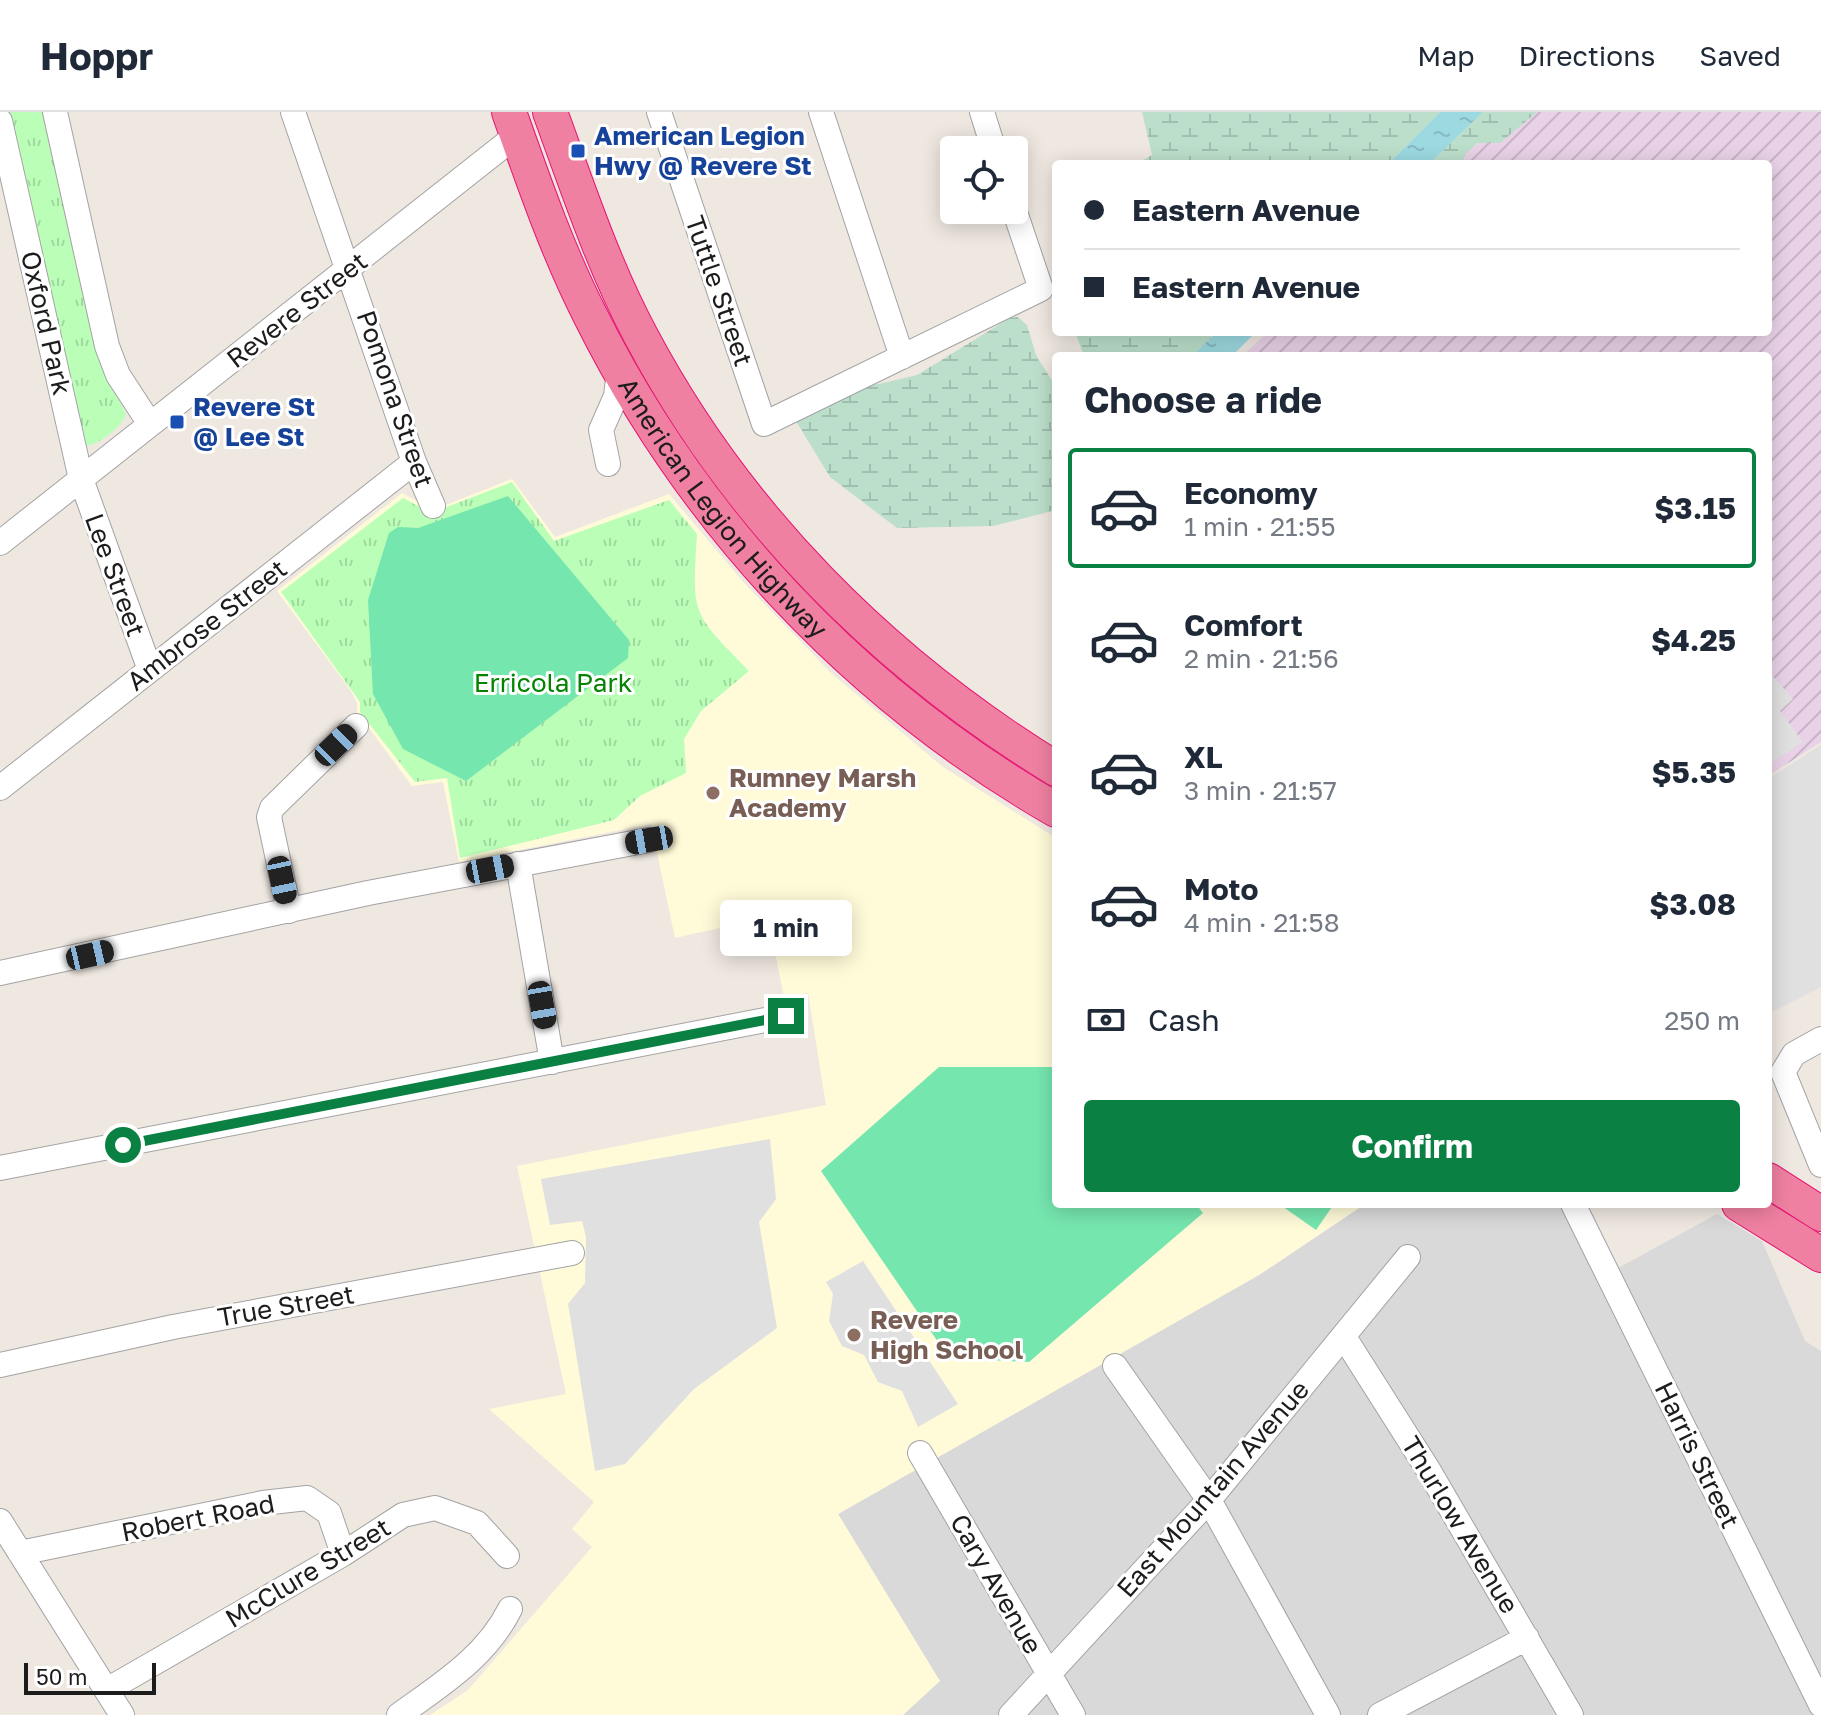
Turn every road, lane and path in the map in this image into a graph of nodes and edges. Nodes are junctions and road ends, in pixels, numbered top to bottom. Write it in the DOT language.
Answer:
graph roads {
  1 [pos="55,112"];
  2 [pos="293,112"];
  3 [pos="550,112"];
  4 [pos="659,112"];
  5 [pos="821,112"];
  6 [pos="982,112"];
  7 [pos="0,121"];
  8 [pos="513,124"];
  9 [pos="990,136"];
  10 [pos="1019,224"];
  11 [pos="350,269"];
  12 [pos="902,357"];
  13 [pos="619,371"];
  14 [pos="150,424"];
  15 [pos="414,462"];
  16 [pos="608,464"];
  17 [pos="81,479"];
  18 [pos="433,506"];
  19 [pos="0,543"];
  20 [pos="150,670"];
  21 [pos="356,726"];
  22 [pos="1052,766"];
  23 [pos="0,788"];
  24 [pos="1052,807"];
  25 [pos="649,840"];
  26 [pos="518,864"];
  27 [pos="289,911"];
  28 [pos="0,973"];
  29 [pos="786,1016"];
  30 [pos="1821,1039"];
  31 [pos="552,1062"];
  32 [pos="1821,1165"];
  33 [pos="0,1168"];
  34 [pos="1772,1183"];
  35 [pos="1575,1208"];
  36 [pos="1745,1208"];
  37 [pos="1821,1214"];
  38 [pos="572,1253"];
  39 [pos="1821,1255"];
  40 [pos="1408,1257"];
  41 [pos="1344,1337"];
  42 [pos="0,1365"];
  43 [pos="1115,1366"];
  44 [pos="920,1453"];
  45 [pos="1209,1500"];
  46 [pos="0,1521"];
  47 [pos="20,1553"];
  48 [pos="343,1554"];
  49 [pos="507,1556"];
  50 [pos="510,1609"];
  51 [pos="1527,1638"];
  52 [pos="1048,1676"];
  53 [pos="107,1690"];
  54 [pos="1821,1705"];
  55 [pos="122,1715"];
  56 [pos="399,1715"];
  57 [pos="1011,1715"];
  58 [pos="1073,1715"];
  59 [pos="1328,1715"];
  60 [pos="1380,1715"];
  61 [pos="1571,1715"];
  1 -- 14 [label="street, Oxford Park"];
  2 -- 11 [label="street, Pomona Street"];
  3 -- 22 [label="highway, American Legion Highway"];
  4 -- 12 [label="street, Tuttle Street"];
  5 -- 12 [label="street"];
  6 -- 9 [label="street"];
  7 -- 17 [label="street, Oxford Park"];
  8 -- 11 [label="street, Revere Street"];
  8 -- 13 [label="highway, American Legion Highway"];
  10 -- 12 [label="street"];
  11 -- 14 [label="street, Revere Street"];
  11 -- 15 [label="street, Pomona Street"];
  13 -- 16 [label="street"];
  13 -- 24 [label="highway, American Legion Highway"];
  14 -- 17 [label="street, Revere Street"];
  15 -- 18 [label="street, Pomona Street"];
  15 -- 20 [label="street, Ambrose Street"];
  17 -- 19 [label="street, Revere Street"];
  17 -- 20 [label="street, Lee Street"];
  20 -- 23 [label="street, Ambrose Street"];
  21 -- 27 [label="street"];
  25 -- 26 [label="street"];
  26 -- 27 [label="street"];
  26 -- 31 [label="street"];
  27 -- 28 [label="street"];
  29 -- 31 [label="street"];
  30 -- 32 [label="street"];
  31 -- 33 [label="street"];
  34 -- 37 [label="highway"];
  35 -- 54 [label="street, Harris Street"];
  36 -- 39 [label="highway"];
  38 -- 42 [label="street, True Street"];
  40 -- 41 [label="street, East Mountain Avenue"];
  41 -- 45 [label="street, East Mountain Avenue"];
  41 -- 51 [label="street, Thurlow Avenue"];
  43 -- 45 [label="street"];
  44 -- 52 [label="street, Cary Avenue"];
  45 -- 52 [label="street, East Mountain Avenue"];
  45 -- 59 [label="street"];
  46 -- 47 [label="street"];
  47 -- 48 [label="street, Robert Road"];
  47 -- 53 [label="street"];
  48 -- 49 [label="street, McClure Street"];
  48 -- 53 [label="street, McClure Street"];
  50 -- 56 [label="street"];
  51 -- 60 [label="street"];
  51 -- 61 [label="street, Thurlow Avenue"];
  52 -- 57 [label="street, East Mountain Avenue"];
  52 -- 58 [label="street, Cary Avenue"];
  53 -- 55 [label="street"];
}
